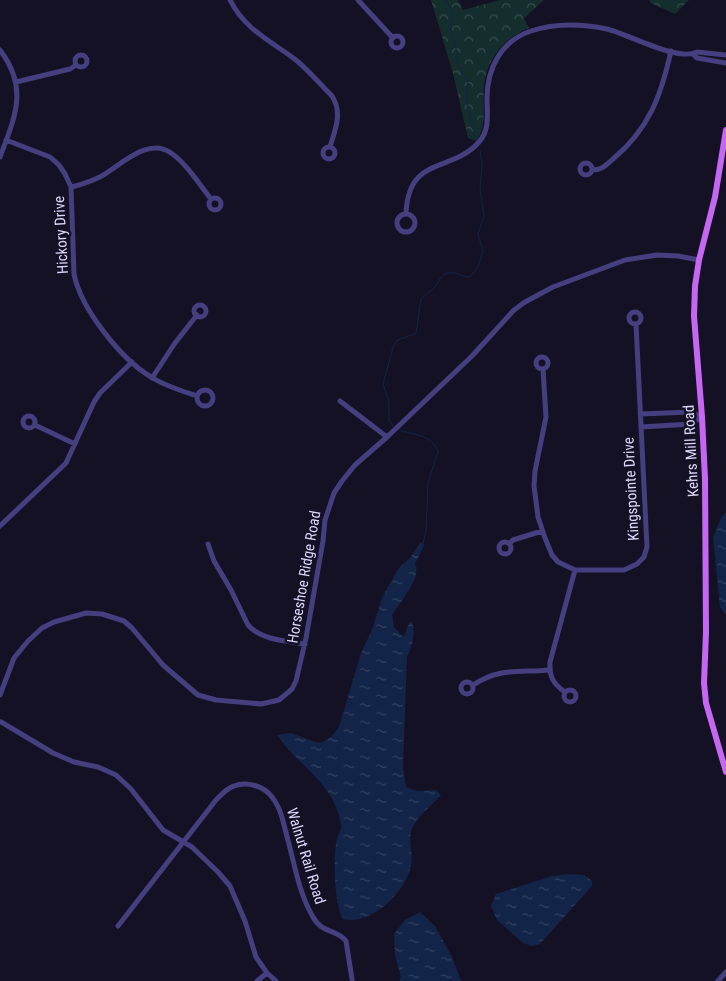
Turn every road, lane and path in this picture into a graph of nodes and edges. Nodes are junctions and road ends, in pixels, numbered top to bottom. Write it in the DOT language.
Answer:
graph roads {
  1 [pos="230,0"];
  2 [pos="358,0"];
  3 [pos="392,38"];
  4 [pos="0,50"];
  5 [pos="670,51"];
  6 [pos="693,54"];
  7 [pos="726,54"];
  8 [pos="726,63"];
  9 [pos="76,65"];
  10 [pos="16,82"];
  11 [pos="726,130"];
  12 [pos="6,140"];
  13 [pos="330,147"];
  14 [pos="0,157"];
  15 [pos="593,170"];
  16 [pos="71,187"];
  17 [pos="211,199"];
  18 [pos="406,214"];
  19 [pos="699,260"];
  20 [pos="197,315"];
  21 [pos="636,324"];
  22 [pos="132,362"];
  23 [pos="543,369"];
  24 [pos="152,378"];
  25 [pos="197,396"];
  26 [pos="340,401"];
  27 [pos="640,414"];
  28 [pos="702,417"];
  29 [pos="35,425"];
  30 [pos="641,427"];
  31 [pos="387,437"];
  32 [pos="75,444"];
  33 [pos="0,526"];
  34 [pos="542,531"];
  35 [pos="208,544"];
  36 [pos="509,544"];
  37 [pos="575,570"];
  38 [pos="305,644"];
  39 [pos="550,670"];
  40 [pos="473,685"];
  41 [pos="565,692"];
  42 [pos="0,695"];
  43 [pos="0,721"];
  44 [pos="726,772"];
  45 [pos="184,842"];
  46 [pos="118,926"];
  47 [pos="726,972"];
  48 [pos="267,973"];
  49 [pos="352,979"];
  50 [pos="257,981"];
  51 [pos="276,981"];
  52 [pos="718,981"];
  1 -- 13 [label="street"];
  2 -- 3 [label="street"];
  4 -- 10 [label="street"];
  5 -- 6 [label="street"];
  5 -- 15 [label="street"];
  5 -- 18 [label="street"];
  6 -- 7 [label="street"];
  6 -- 8 [label="street"];
  9 -- 10 [label="street"];
  10 -- 12 [label="street"];
  11 -- 19 [label="main road, Kehrs Mill Road"];
  12 -- 14 [label="street"];
  12 -- 16 [label="street, Hickory Drive"];
  16 -- 17 [label="street"];
  16 -- 22 [label="street, Hickory Drive"];
  19 -- 28 [label="main road, Kehrs Mill Road"];
  19 -- 31 [label="street, Horseshoe Ridge Road"];
  20 -- 24 [label="street"];
  21 -- 27 [label="street, Kingspointe Drive"];
  22 -- 24 [label="street, Hickory Drive"];
  22 -- 32 [label="street"];
  23 -- 34 [label="street"];
  24 -- 25 [label="street, Hickory Drive"];
  26 -- 31 [label="street"];
  27 -- 28 [label="street"];
  27 -- 30 [label="street, Kingspointe Drive"];
  28 -- 30 [label="street, Kingspointe Drive"];
  28 -- 44 [label="main road, Kehrs Mill Road"];
  29 -- 32 [label="street"];
  30 -- 37 [label="street, Kingspointe Drive"];
  31 -- 38 [label="street, Horseshoe Ridge Road"];
  32 -- 33 [label="street"];
  34 -- 36 [label="street"];
  34 -- 37 [label="street"];
  35 -- 38 [label="street"];
  37 -- 39 [label="street"];
  38 -- 42 [label="street, Horseshoe Ridge Road"];
  39 -- 40 [label="street"];
  39 -- 41 [label="street"];
  43 -- 45 [label="street"];
  45 -- 46 [label="street, Walnut Rail Road"];
  45 -- 48 [label="street"];
  45 -- 49 [label="street, Walnut Rail Road"];
  47 -- 52 [label="street"];
  48 -- 50 [label="street"];
  48 -- 51 [label="street"];
}
